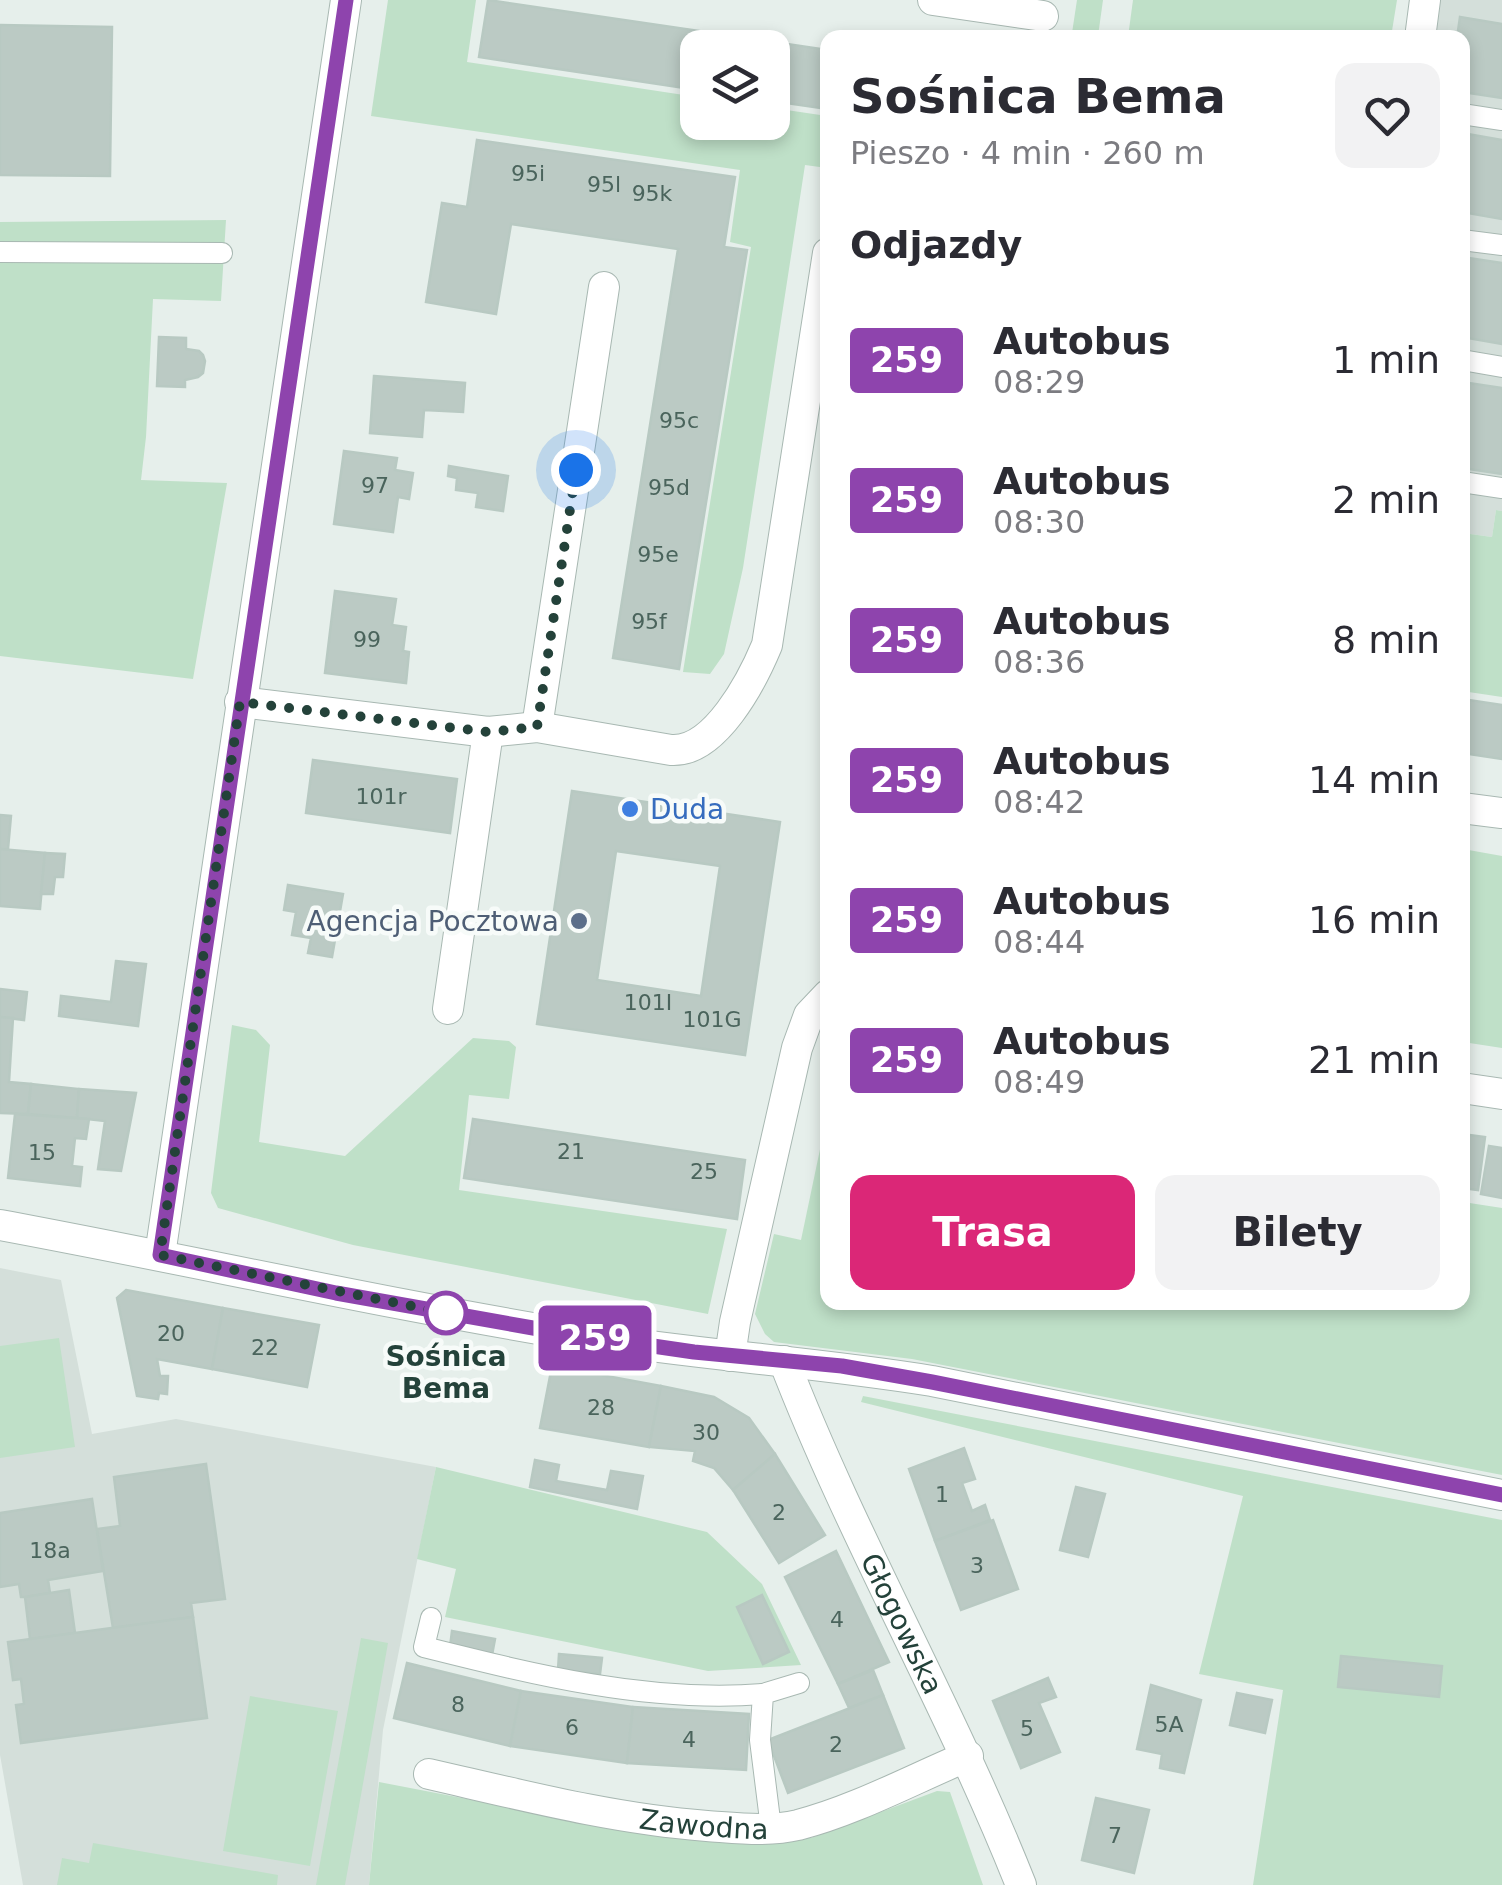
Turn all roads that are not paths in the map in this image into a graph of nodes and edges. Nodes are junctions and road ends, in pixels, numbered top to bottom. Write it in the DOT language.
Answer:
graph roads {
  1 [pos="346,0"];
  2 [pos="933,0"];
  3 [pos="1426,0"];
  4 [pos="1042,16"];
  5 [pos="1421,30"];
  6 [pos="1470,115"];
  7 [pos="1502,120"];
  8 [pos="1470,241"];
  9 [pos="1502,246"];
  10 [pos="0,252"];
  11 [pos="222,254"];
  12 [pos="604,287"];
  13 [pos="820,304"];
  14 [pos="1470,361"];
  15 [pos="1502,366"];
  16 [pos="1470,483"];
  17 [pos="1502,488"];
  18 [pos="240,702"];
  19 [pos="537,727"];
  20 [pos="488,732"];
  21 [pos="1470,809"];
  22 [pos="1502,813"];
  23 [pos="820,1003"];
  24 [pos="448,1009"];
  25 [pos="1470,1089"];
  26 [pos="1502,1094"];
  27 [pos="0,1225"];
  28 [pos="160,1255"];
  29 [pos="730,1356"];
  30 [pos="784,1361"];
  31 [pos="1502,1495"];
  32 [pos="431,1618"];
  33 [pos="799,1683"];
  34 [pos="763,1694"];
  35 [pos="968,1756"];
  36 [pos="429,1774"];
  37 [pos="771,1828"];
  38 [pos="1022,1885"];
  1 -- 18 [label="street"];
  2 -- 4 [label="street"];
  3 -- 5 [label="street"];
  6 -- 7 [label="lane"];
  8 -- 9 [label="lane"];
  10 -- 11 [label="lane"];
  12 -- 19 [label="street"];
  13 -- 19 [label="street"];
  14 -- 15 [label="lane"];
  16 -- 17 [label="lane"];
  18 -- 20 [label="street"];
  18 -- 28 [label="street"];
  19 -- 20 [label="street"];
  20 -- 24 [label="street"];
  21 -- 22 [label="street"];
  23 -- 29 [label="street"];
  25 -- 26 [label="street"];
  27 -- 28 [label="street"];
  28 -- 29 [label="street"];
  29 -- 30 [label="street"];
  30 -- 31 [label="street"];
  30 -- 35 [label="street, Głogowska"];
  32 -- 34 [label="lane"];
  33 -- 34 [label="lane"];
  34 -- 37 [label="lane"];
  35 -- 37 [label="street, Zawodna"];
  35 -- 38 [label="street, Głogowska"];
  36 -- 37 [label="street, Zawodna"];
}
